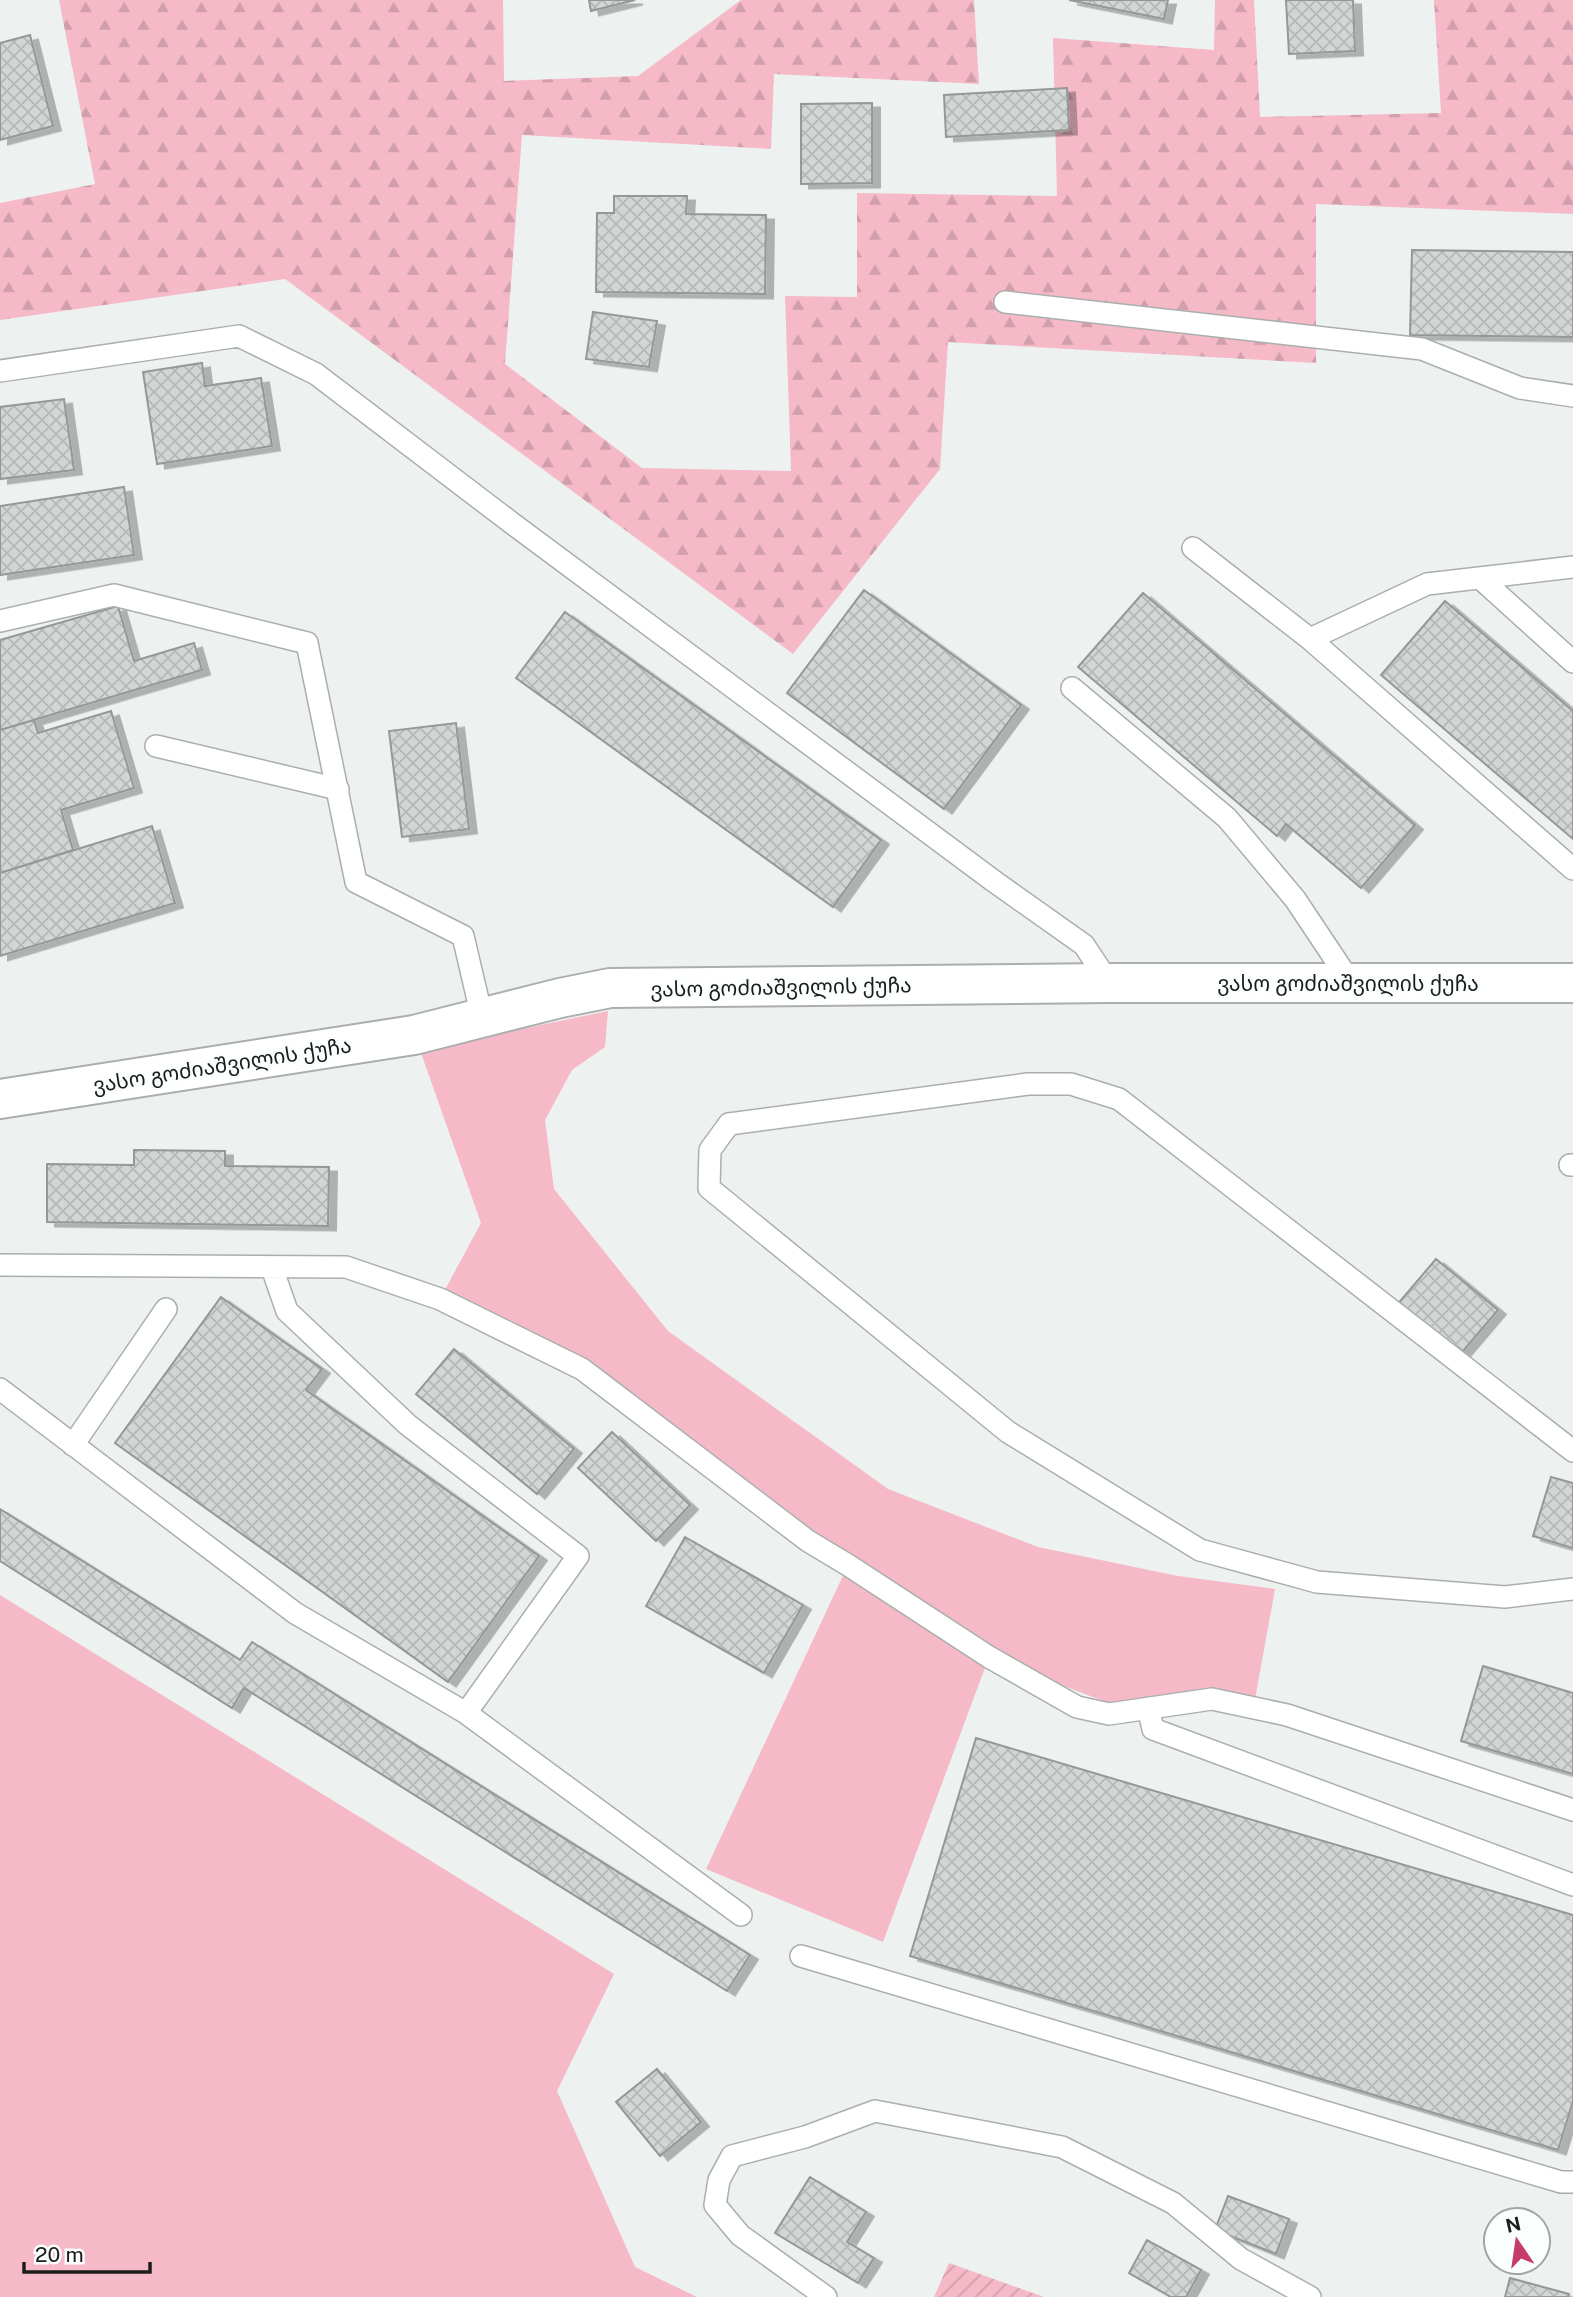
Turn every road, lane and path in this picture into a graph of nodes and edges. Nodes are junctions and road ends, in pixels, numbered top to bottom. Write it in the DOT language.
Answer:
graph roads {
  1 [pos="1005,302"];
  2 [pos="0,371"];
  3 [pos="1573,396"];
  4 [pos="1193,548"];
  5 [pos="1573,567"];
  6 [pos="1480,578"];
  7 [pos="0,621"];
  8 [pos="1310,639"];
  9 [pos="1573,662"];
  10 [pos="1072,688"];
  11 [pos="156,746"];
  12 [pos="338,789"];
  13 [pos="1573,869"];
  14 [pos="1351,983"];
  15 [pos="1573,983"];
  16 [pos="1109,984"];
  17 [pos="482,1017"];
  18 [pos="0,1099"];
  19 [pos="0,1265"];
  20 [pos="272,1268"];
  21 [pos="166,1310"];
  22 [pos="0,1389"];
  23 [pos="73,1445"];
  24 [pos="1573,1451"];
  25 [pos="1573,1589"];
  26 [pos="1147,1708"];
  27 [pos="466,1713"];
  28 [pos="1573,1810"];
  29 [pos="1573,1885"];
  30 [pos="741,1915"];
  31 [pos="801,1956"];
  32 [pos="1573,2182"];
  33 [pos="826,2297"];
  34 [pos="1310,2297"];
  1 -- 3 [label="lane"];
  2 -- 16 [label="lane"];
  4 -- 8 [label="lane"];
  5 -- 6 [label="lane"];
  6 -- 8 [label="lane"];
  6 -- 9 [label="lane"];
  7 -- 12 [label="lane"];
  8 -- 13 [label="lane"];
  10 -- 14 [label="lane"];
  11 -- 12 [label="lane"];
  12 -- 17 [label="lane"];
  14 -- 15 [label="street, ვასო გოძიაშვილის ქუჩა"];
  14 -- 16 [label="street, ვასო გოძიაშვილის ქუჩა"];
  16 -- 17 [label="street, ვასო გოძიაშვილის ქუჩა"];
  17 -- 18 [label="street, ვასო გოძიაშვილის ქუჩა"];
  19 -- 20 [label="lane"];
  20 -- 26 [label="lane"];
  20 -- 27 [label="lane"];
  21 -- 23 [label="lane"];
  22 -- 23 [label="lane"];
  23 -- 27 [label="lane"];
  24 -- 25 [label="lane"];
  26 -- 28 [label="lane"];
  26 -- 29 [label="lane"];
  27 -- 30 [label="lane"];
  31 -- 32 [label="lane"];
  33 -- 34 [label="lane"];
}
